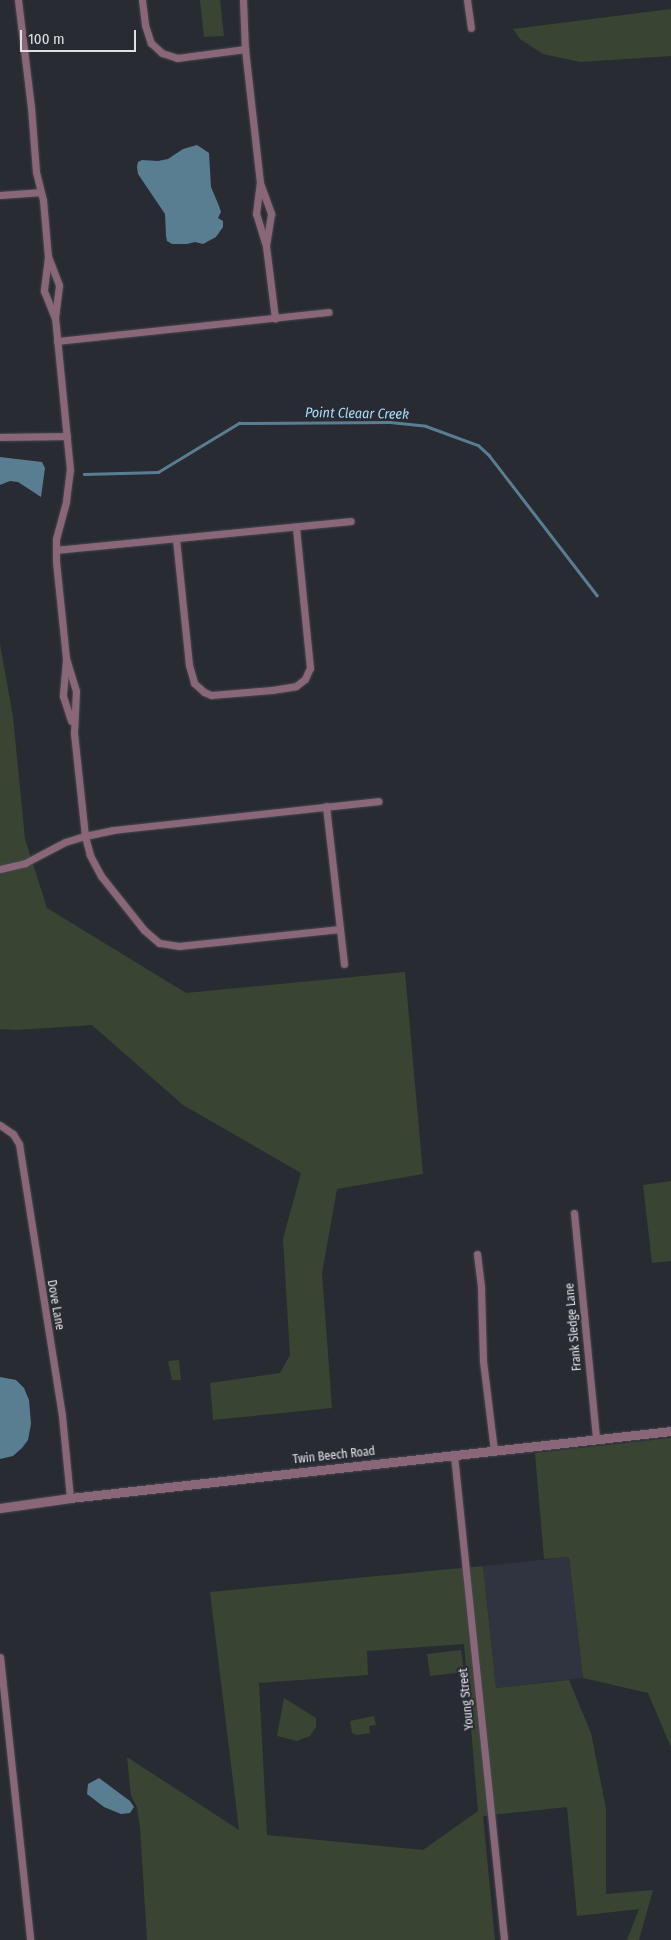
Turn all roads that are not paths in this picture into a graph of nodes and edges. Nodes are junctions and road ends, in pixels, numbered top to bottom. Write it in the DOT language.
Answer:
graph roads {
  1 [pos="18,0"];
  2 [pos="142,0"];
  3 [pos="243,0"];
  4 [pos="467,0"];
  5 [pos="471,28"];
  6 [pos="245,49"];
  7 [pos="260,183"];
  8 [pos="39,192"];
  9 [pos="0,195"];
  10 [pos="266,246"];
  11 [pos="48,257"];
  12 [pos="328,312"];
  13 [pos="55,318"];
  14 [pos="275,318"];
  15 [pos="57,341"];
  16 [pos="0,436"];
  17 [pos="67,436"];
  18 [pos="351,521"];
  19 [pos="296,527"];
  20 [pos="176,539"];
  21 [pos="56,550"];
  22 [pos="66,658"];
  23 [pos="74,734"];
  24 [pos="378,801"];
  25 [pos="326,806"];
  26 [pos="85,836"];
  27 [pos="0,869"];
  28 [pos="340,928"];
  29 [pos="344,964"];
  30 [pos="0,1125"];
  31 [pos="574,1213"];
  32 [pos="477,1254"];
  33 [pos="671,1431"];
  34 [pos="596,1440"];
  35 [pos="494,1451"];
  36 [pos="454,1456"];
  37 [pos="70,1498"];
  38 [pos="0,1508"];
  39 [pos="0,1657"];
  40 [pos="30,1940"];
  41 [pos="504,1940"];
  1 -- 8 [label="street"];
  2 -- 6 [label="street"];
  3 -- 6 [label="street"];
  4 -- 5 [label="street"];
  6 -- 7 [label="street"];
  7 -- 10 [label="street"];
  7 -- 10 [label="street"];
  8 -- 9 [label="street"];
  8 -- 11 [label="street"];
  10 -- 14 [label="street"];
  11 -- 13 [label="street"];
  11 -- 13 [label="street"];
  12 -- 14 [label="street"];
  13 -- 15 [label="street"];
  14 -- 15 [label="street"];
  15 -- 17 [label="street"];
  16 -- 17 [label="street"];
  17 -- 21 [label="street"];
  18 -- 19 [label="street"];
  19 -- 20 [label="street"];
  19 -- 20 [label="street"];
  20 -- 21 [label="street"];
  21 -- 22 [label="street"];
  22 -- 23 [label="street"];
  22 -- 23 [label="street"];
  23 -- 26 [label="street"];
  24 -- 25 [label="street"];
  25 -- 26 [label="street"];
  25 -- 28 [label="street"];
  26 -- 27 [label="street"];
  26 -- 28 [label="street"];
  28 -- 29 [label="street"];
  30 -- 37 [label="street, Dove Lane"];
  31 -- 34 [label="street, Frank Sledge Lane"];
  32 -- 35 [label="street"];
  33 -- 34 [label="street, Twin Beech Road"];
  34 -- 35 [label="street, Twin Beech Road"];
  35 -- 36 [label="street, Twin Beech Road"];
  36 -- 37 [label="street, Twin Beech Road"];
  36 -- 41 [label="street, Young Street"];
  37 -- 38 [label="street, Twin Beech Road"];
  39 -- 40 [label="street"];
}
